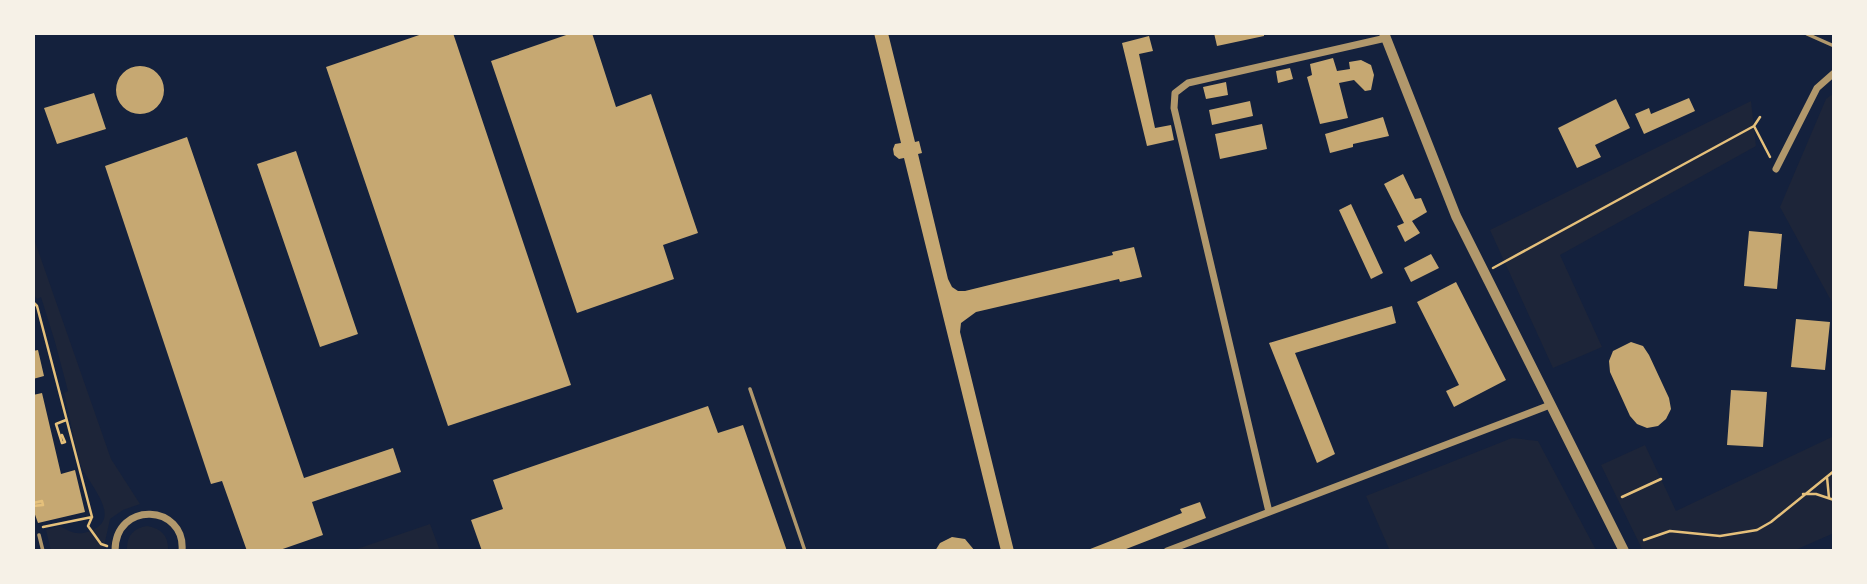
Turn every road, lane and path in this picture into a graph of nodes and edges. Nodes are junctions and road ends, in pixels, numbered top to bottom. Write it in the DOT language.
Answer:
graph roads {
  1 [pos="1807,34"];
  2 [pos="1385,36"];
  3 [pos="1834,46"];
  4 [pos="1834,73"];
  5 [pos="1760,117"];
  6 [pos="1754,126"];
  7 [pos="1776,169"];
  8 [pos="1484,274"];
  9 [pos="33,302"];
  10 [pos="750,389"];
  11 [pos="1550,405"];
  12 [pos="67,420"];
  13 [pos="61,434"];
  14 [pos="1834,471"];
  15 [pos="1827,475"];
  16 [pos="1661,479"];
  17 [pos="1804,495"];
  18 [pos="1622,497"];
  19 [pos="1829,498"];
  20 [pos="1834,500"];
  21 [pos="1269,512"];
  22 [pos="92,517"];
  23 [pos="35,529"];
  24 [pos="39,535"];
  25 [pos="1644,540"];
  26 [pos="115,550"];
  27 [pos="43,551"];
  28 [pos="182,551"];
  29 [pos="805,551"];
  30 [pos="1167,551"];
  31 [pos="1624,551"];
  1 -- 3 [label="lane"];
  2 -- 8 [label="street"];
  2 -- 21 [label="street"];
  4 -- 7 [label="street"];
  5 -- 6 [label="path"];
  6 -- 7 [label="path"];
  6 -- 8 [label="path"];
  8 -- 11 [label="street"];
  9 -- 12 [label="path"];
  10 -- 29 [label="lane"];
  11 -- 21 [label="street"];
  11 -- 31 [label="street"];
  12 -- 13 [label="path"];
  12 -- 22 [label="path"];
  14 -- 15 [label="path"];
  15 -- 17 [label="path"];
  15 -- 19 [label="path"];
  16 -- 18 [label="path"];
  17 -- 19 [label="path"];
  17 -- 25 [label="path"];
  19 -- 20 [label="path"];
  21 -- 30 [label="street"];
  22 -- 23 [label="path"];
  22 -- 26 [label="path"];
  24 -- 27 [label="lane"];
  26 -- 28 [label="street"];
}
